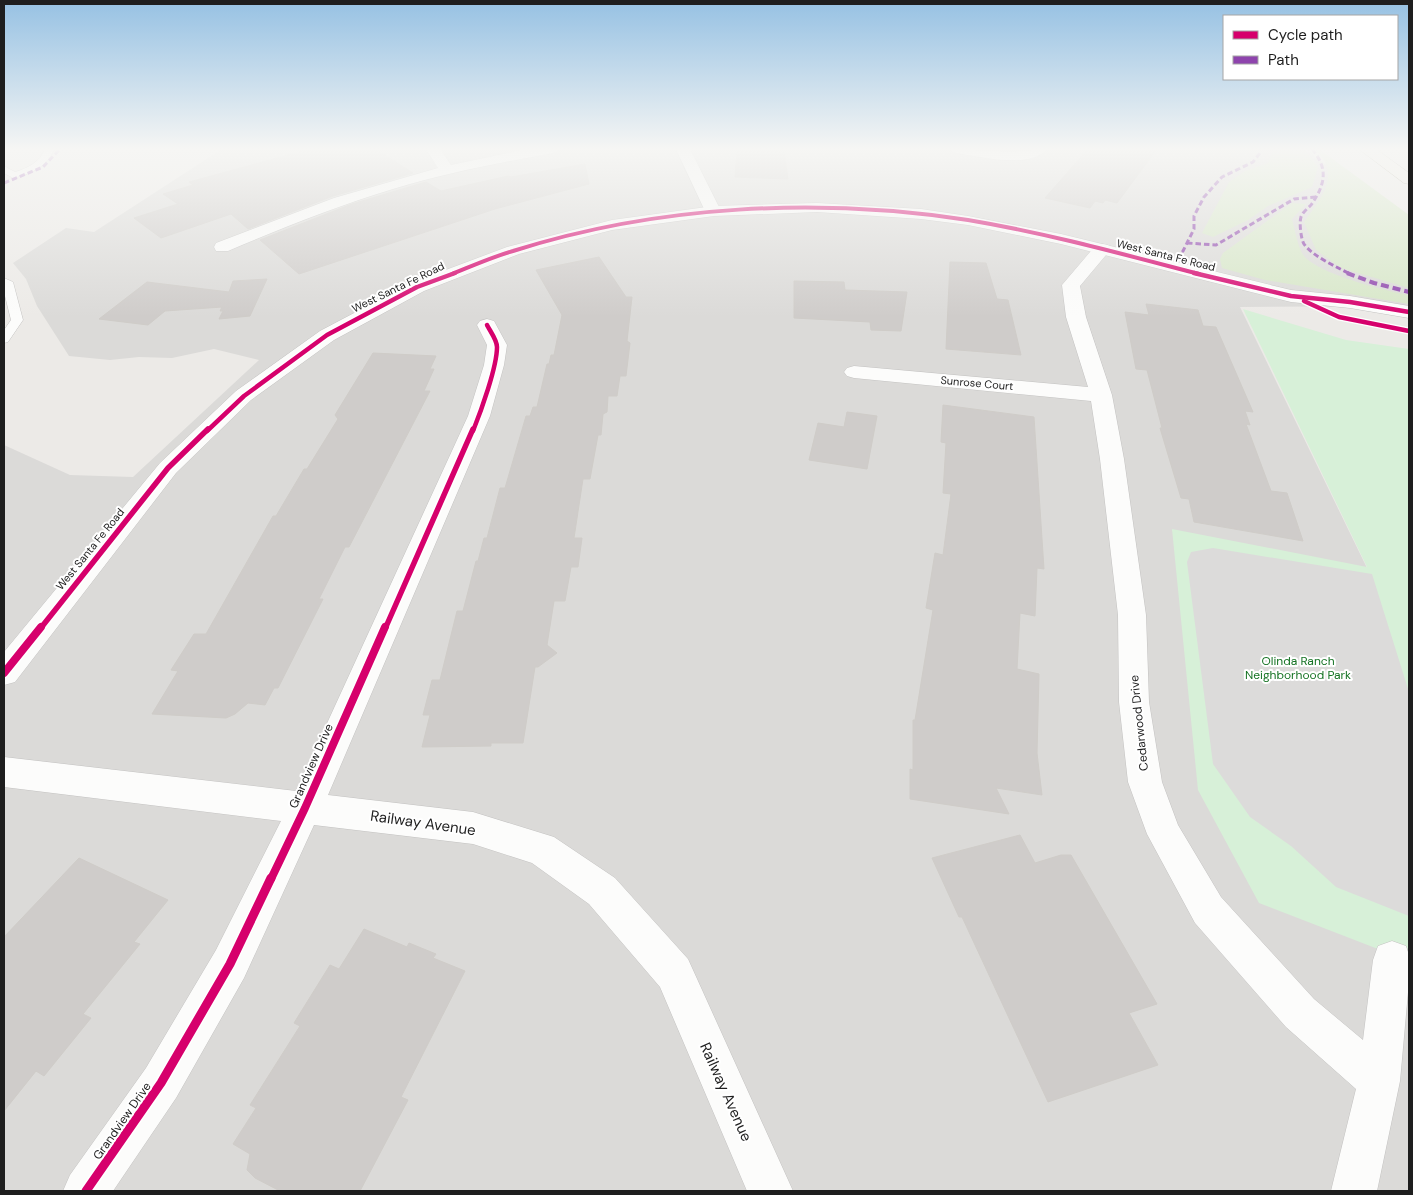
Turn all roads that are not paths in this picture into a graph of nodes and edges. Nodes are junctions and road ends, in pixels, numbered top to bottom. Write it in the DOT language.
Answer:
graph roads {
  1 [pos="332,205"];
  2 [pos="710,205"];
  3 [pos="713,211"];
  4 [pos="222,247"];
  5 [pos="1102,249"];
  6 [pos="4,281"];
  7 [pos="1295,297"];
  8 [pos="1409,312"];
  9 [pos="487,325"];
  10 [pos="1409,331"];
  11 [pos="4,339"];
  12 [pos="854,372"];
  13 [pos="1100,395"];
  14 [pos="4,673"];
  15 [pos="4,772"];
  16 [pos="305,808"];
  17 [pos="1392,960"];
  18 [pos="1398,1003"];
  19 [pos="1379,1081"];
  20 [pos="86,1191"];
  21 [pos="770,1191"];
  22 [pos="1354,1191"];
  1 -- 4 [label="street"];
  2 -- 3 [label="street"];
  3 -- 5 [label="street, West Santa Fe Road"];
  3 -- 14 [label="street, West Santa Fe Road"];
  5 -- 7 [label="street, West Santa Fe Road"];
  5 -- 13 [label="street, Cedarwood Drive"];
  6 -- 11 [label="lane"];
  7 -- 8 [label="street, West Santa Fe Road"];
  7 -- 10 [label="street, West Santa Fe Road"];
  9 -- 16 [label="street, Grandview Drive"];
  12 -- 13 [label="street, Sunrose Court"];
  13 -- 19 [label="street, Cedarwood Drive"];
  15 -- 16 [label="street, Railway Avenue"];
  16 -- 20 [label="street, Grandview Drive"];
  16 -- 21 [label="street, Railway Avenue"];
  17 -- 18 [label="street"];
  18 -- 19 [label="street"];
  19 -- 22 [label="street"];
}
